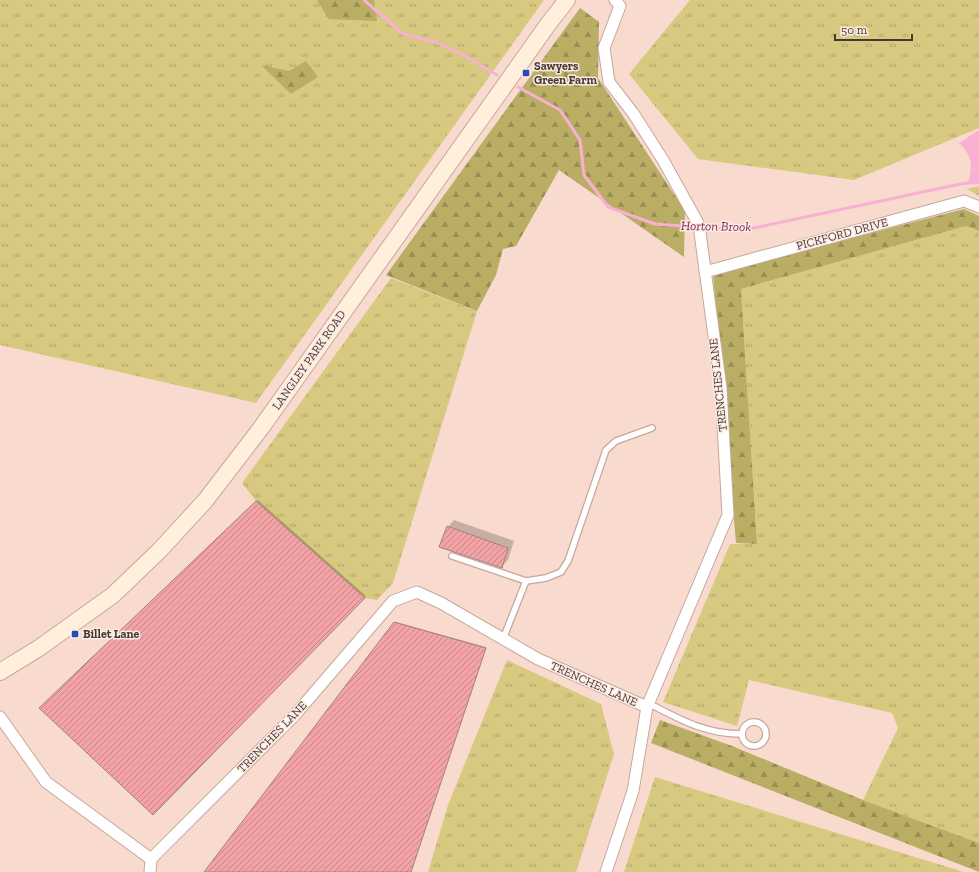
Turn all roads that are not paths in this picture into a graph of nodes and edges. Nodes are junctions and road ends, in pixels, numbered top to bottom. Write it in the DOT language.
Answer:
graph roads {
  1 [pos="567,0"];
  2 [pos="615,0"];
  3 [pos="979,207"];
  4 [pos="705,272"];
  5 [pos="652,428"];
  6 [pos="452,556"];
  7 [pos="526,581"];
  8 [pos="503,639"];
  9 [pos="0,672"];
  10 [pos="647,705"];
  11 [pos="0,717"];
  12 [pos="742,734"];
  13 [pos="151,859"];
  14 [pos="150,872"];
  15 [pos="606,872"];
  1 -- 9 [label="main road, LANGLEY PARK ROAD"];
  2 -- 4 [label="street, TRENCHES LANE"];
  3 -- 4 [label="street, PICKFORD DRIVE"];
  4 -- 10 [label="street, TRENCHES LANE"];
  5 -- 7 [label="lane"];
  6 -- 7 [label="lane"];
  7 -- 8 [label="lane"];
  8 -- 10 [label="street, TRENCHES LANE"];
  8 -- 13 [label="street, TRENCHES LANE"];
  10 -- 12 [label="lane"];
  10 -- 15 [label="street"];
  11 -- 13 [label="street"];
  12 -- 12 [label="lane"];
  13 -- 14 [label="street"];
}
